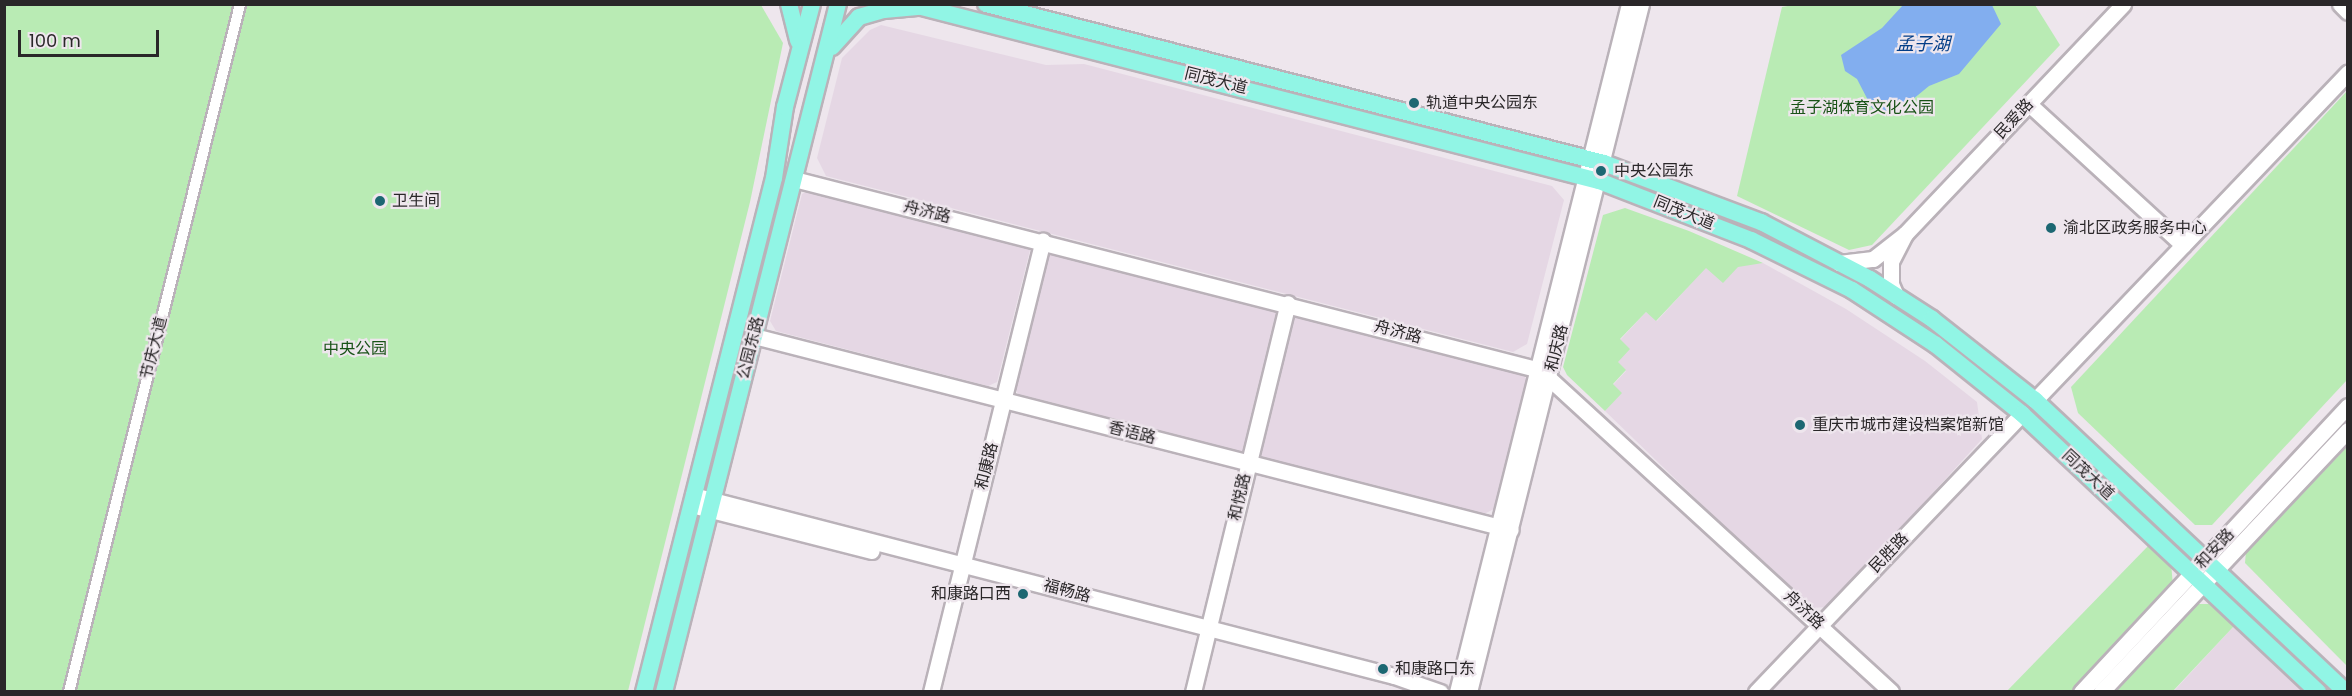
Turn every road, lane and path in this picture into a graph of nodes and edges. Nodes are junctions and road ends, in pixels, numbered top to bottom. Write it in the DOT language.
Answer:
graph roads {
  1 [pos="240,4"];
  2 [pos="789,4"];
  3 [pos="812,4"];
  4 [pos="838,4"];
  5 [pos="986,4"];
  6 [pos="1629,4"];
  7 [pos="1641,4"];
  8 [pos="2123,4"];
  9 [pos="2340,4"];
  10 [pos="916,6"];
  11 [pos="2348,12"];
  12 [pos="800,51"];
  13 [pos="825,58"];
  14 [pos="2348,73"];
  15 [pos="2029,104"];
  16 [pos="1597,162"];
  17 [pos="794,179"];
  18 [pos="1592,179"];
  19 [pos="1905,234"];
  20 [pos="1043,241"];
  21 [pos="2183,245"];
  22 [pos="1839,263"];
  23 [pos="1896,296"];
  24 [pos="1288,303"];
  25 [pos="754,336"];
  26 [pos="1545,373"];
  27 [pos="1004,400"];
  28 [pos="2035,400"];
  29 [pos="2348,406"];
  30 [pos="2022,414"];
  31 [pos="2348,430"];
  32 [pos="1248,463"];
  33 [pos="692,500"];
  34 [pos="711,505"];
  35 [pos="1505,528"];
  36 [pos="2212,564"];
  37 [pos="961,569"];
  38 [pos="2199,577"];
  39 [pos="1819,625"];
  40 [pos="1207,633"];
  41 [pos="69,692"];
  42 [pos="644,692"];
  43 [pos="664,692"];
  44 [pos="931,692"];
  45 [pos="1193,692"];
  46 [pos="1407,692"];
  47 [pos="1440,692"];
  48 [pos="1457,692"];
  49 [pos="1469,692"];
  50 [pos="1756,692"];
  51 [pos="1891,692"];
  52 [pos="2081,692"];
  53 [pos="2101,692"];
  54 [pos="2318,692"];
  55 [pos="2346,692"];
  1 -- 41 [label="street, 节庆大道"];
  2 -- 12 [label="main road"];
  3 -- 12 [label="main road, 公园东路"];
  4 -- 13 [label="main road, 公园东路"];
  5 -- 16 [label="main road, 同茂大道"];
  6 -- 16 [label="street, 和庆路"];
  7 -- 16 [label="street, 和庆路"];
  8 -- 15 [label="street, 民爱路"];
  9 -- 11 [label="street"];
  10 -- 13 [label="main road, 同茂大道"];
  10 -- 18 [label="main road, 同茂大道"];
  12 -- 33 [label="main road, 公园东路"];
  13 -- 17 [label="main road, 公园东路"];
  14 -- 21 [label="street"];
  15 -- 19 [label="street, 民爱路"];
  15 -- 21 [label="street"];
  16 -- 18 [label="street, 和庆路"];
  16 -- 22 [label="main road, 同茂大道"];
  17 -- 20 [label="street, 舟济路"];
  17 -- 25 [label="main road, 公园东路"];
  18 -- 26 [label="street, 和庆路"];
  18 -- 30 [label="main road, 同茂大道"];
  19 -- 22 [label="street"];
  19 -- 23 [label="street"];
  20 -- 24 [label="street, 舟济路"];
  20 -- 27 [label="street, 和康路"];
  21 -- 28 [label="street"];
  22 -- 23 [label="main road, 同茂大道"];
  23 -- 28 [label="main road, 同茂大道"];
  24 -- 26 [label="street, 舟济路"];
  24 -- 32 [label="street, 和悦路"];
  25 -- 27 [label="street, 香语路"];
  25 -- 34 [label="main road, 公园东路"];
  26 -- 35 [label="street, 和庆路"];
  26 -- 39 [label="street, 舟济路"];
  27 -- 32 [label="street, 香语路"];
  27 -- 37 [label="street, 和康路"];
  28 -- 36 [label="main road, 同茂大道"];
  29 -- 36 [label="street, 和安路"];
  30 -- 38 [label="main road, 同茂大道"];
  30 -- 39 [label="street, 民胜路"];
  31 -- 36 [label="street, 和安路"];
  32 -- 35 [label="street, 香语路"];
  32 -- 40 [label="street, 和悦路"];
  33 -- 34 [label="street, 福畅路"];
  33 -- 42 [label="main road, 公园东路"];
  34 -- 37 [label="street, 福畅路"];
  34 -- 43 [label="main road, 公园东路"];
  35 -- 48 [label="street, 和庆路"];
  35 -- 49 [label="street, 和庆路"];
  36 -- 38 [label="street, 和安路"];
  36 -- 55 [label="main road, 同茂大道"];
  37 -- 40 [label="street, 福畅路"];
  37 -- 44 [label="street, 和康路"];
  38 -- 52 [label="street, 和安路"];
  38 -- 53 [label="street, 和安路"];
  38 -- 54 [label="main road, 同茂大道"];
  39 -- 50 [label="street, 民胜路"];
  39 -- 51 [label="street, 舟济路"];
  40 -- 45 [label="street, 和悦路"];
  40 -- 46 [label="street, 福畅路"];
  40 -- 47 [label="street, 福畅路"];
}
